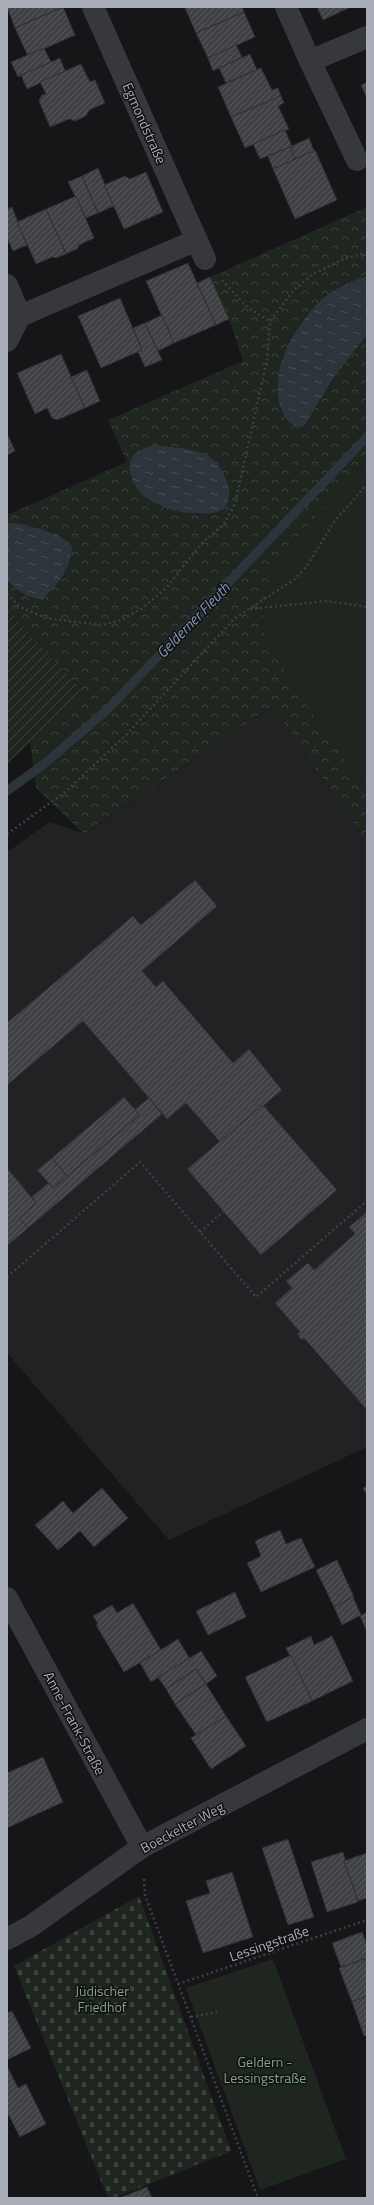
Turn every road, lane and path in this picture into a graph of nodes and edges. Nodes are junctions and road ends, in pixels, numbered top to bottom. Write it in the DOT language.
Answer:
graph roads {
  1 [pos="93,7"];
  2 [pos="286,7"];
  3 [pos="367,37"];
  4 [pos="310,61"];
  5 [pos="357,160"];
  6 [pos="201,249"];
  7 [pos="367,253"];
  8 [pos="8,289"];
  9 [pos="20,316"];
  10 [pos="270,321"];
  11 [pos="7,341"];
  12 [pos="367,484"];
  13 [pos="7,594"];
  14 [pos="367,607"];
  15 [pos="249,609"];
  16 [pos="7,834"];
  17 [pos="367,1202"];
  18 [pos="224,1211"];
  19 [pos="200,1232"];
  20 [pos="7,1277"];
  21 [pos="7,1598"];
  22 [pos="367,1729"];
  23 [pos="142,1847"];
  24 [pos="367,1920"];
  25 [pos="7,1939"];
  26 [pos="178,1984"];
  27 [pos="217,2012"];
  28 [pos="191,2017"];
  29 [pos="258,2198"];
  1 -- 6 [label="street, Egmondstraße"];
  2 -- 4 [label="street"];
  3 -- 4 [label="street"];
  4 -- 5 [label="street"];
  6 -- 9 [label="street"];
  6 -- 10 [label="path"];
  7 -- 10 [label="path"];
  8 -- 9 [label="street"];
  9 -- 11 [label="street"];
  10 -- 13 [label="path"];
  12 -- 15 [label="path"];
  14 -- 15 [label="path"];
  15 -- 16 [label="path"];
  17 -- 19 [label="path"];
  18 -- 19 [label="path"];
  19 -- 20 [label="path"];
  21 -- 23 [label="street, Anne-Frank-Straße"];
  22 -- 23 [label="street, Boeckelter Weg"];
  23 -- 25 [label="street, Boeckelter Weg"];
  23 -- 26 [label="path"];
  24 -- 26 [label="path, Lessingstraße"];
  26 -- 28 [label="path"];
  27 -- 28 [label="path"];
  28 -- 29 [label="path"];
}
